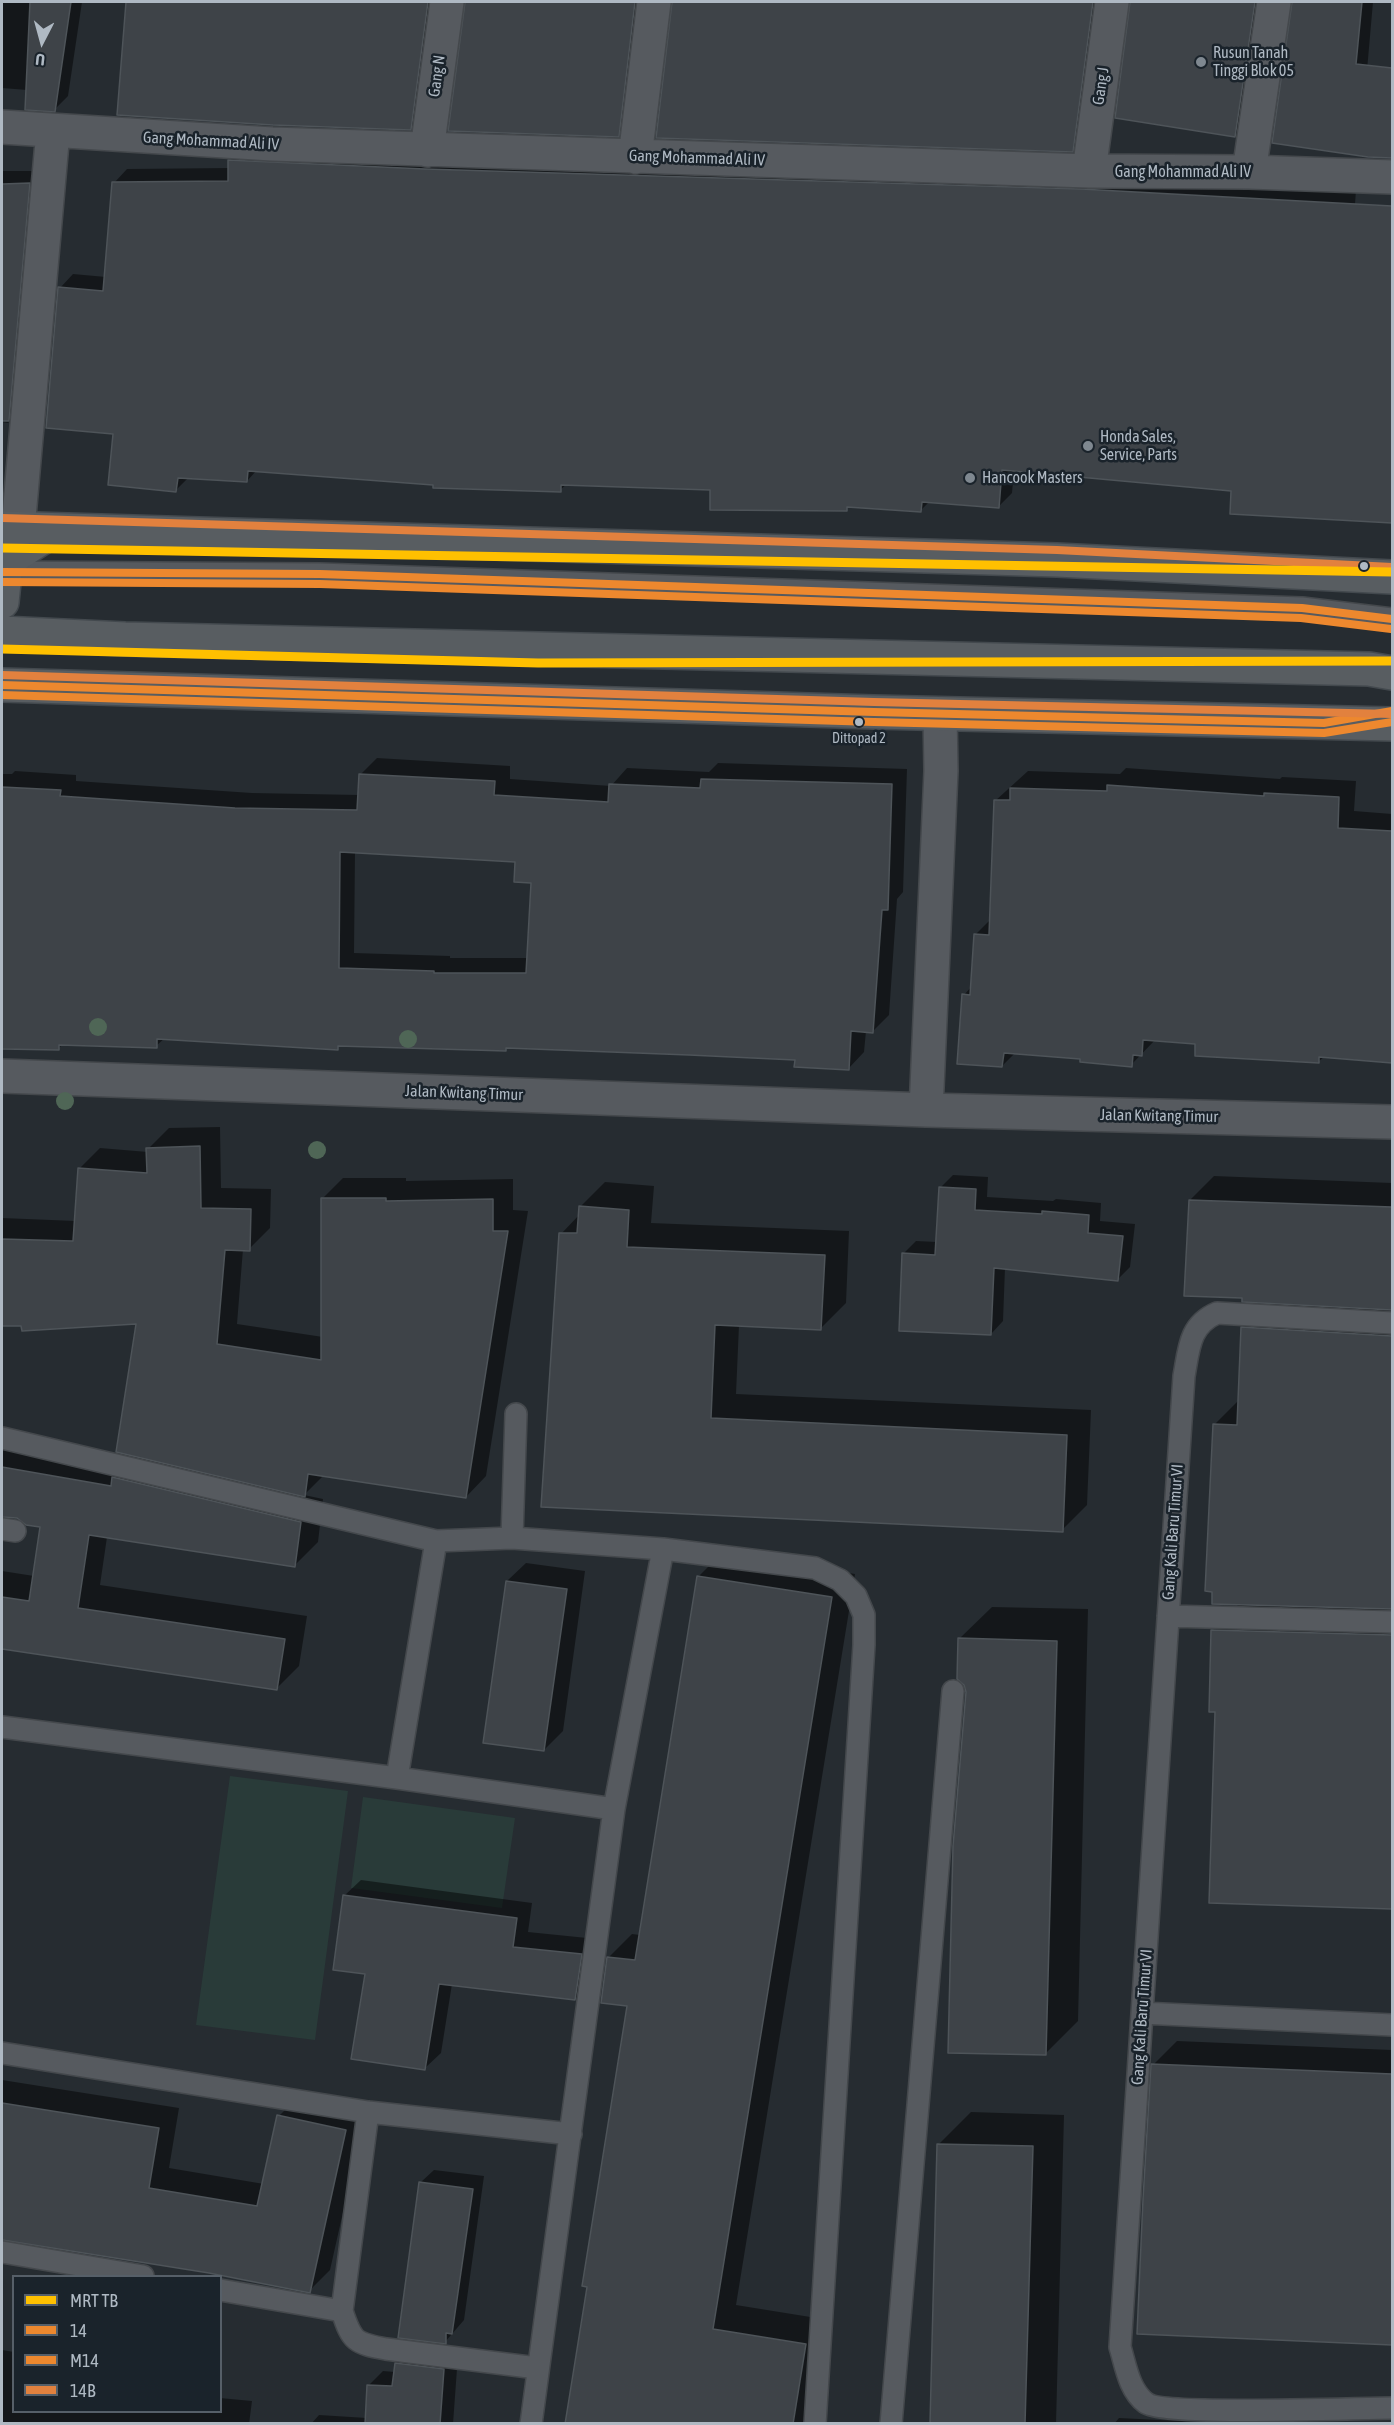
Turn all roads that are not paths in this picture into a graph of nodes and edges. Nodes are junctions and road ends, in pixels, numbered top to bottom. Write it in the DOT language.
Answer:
graph roads {
  1 [pos="447,2"];
  2 [pos="654,2"];
  3 [pos="1112,2"];
  4 [pos="1274,2"];
  5 [pos="2,127"];
  6 [pos="53,131"];
  7 [pos="427,150"];
  8 [pos="634,157"];
  9 [pos="1089,171"];
  10 [pos="1249,172"];
  11 [pos="1392,177"];
  12 [pos="10,528"];
  13 [pos="54,530"];
  14 [pos="1392,577"];
  15 [pos="3,582"];
  16 [pos="1392,619"];
  17 [pos="2,633"];
  18 [pos="2,651"];
  19 [pos="1381,670"];
  20 [pos="13,686"];
  21 [pos="1392,711"];
  22 [pos="940,714"];
  23 [pos="1324,723"];
  24 [pos="1392,724"];
  25 [pos="2,1076"];
  26 [pos="926,1110"];
  27 [pos="1392,1122"];
  28 [pos="1392,1323"];
  29 [pos="516,1414"];
  30 [pos="2,1438"];
  31 [pos="512,1538"];
  32 [pos="436,1541"];
  33 [pos="663,1548"];
  34 [pos="1168,1616"];
  35 [pos="1392,1622"];
  36 [pos="953,1691"];
  37 [pos="2,1727"];
  38 [pos="397,1778"];
  39 [pos="614,1809"];
  40 [pos="1142,2013"];
  41 [pos="1392,2025"];
  42 [pos="2,2053"];
  43 [pos="368,2112"];
  44 [pos="571,2134"];
  45 [pos="2,2252"];
  46 [pos="132,2275"];
  47 [pos="222,2290"];
  48 [pos="342,2311"];
  49 [pos="537,2368"];
  50 [pos="1392,2408"];
  51 [pos="531,2424"];
  52 [pos="815,2424"];
  53 [pos="891,2424"];
  1 -- 7 [label="street, Gang N"];
  2 -- 8 [label="street"];
  3 -- 9 [label="street, Gang J"];
  4 -- 10 [label="street"];
  5 -- 6 [label="street, Gang Mohammad Ali IV"];
  6 -- 7 [label="street, Gang Mohammad Ali IV"];
  6 -- 12 [label="street"];
  7 -- 8 [label="street, Gang Mohammad Ali IV"];
  8 -- 9 [label="street, Gang Mohammad Ali IV"];
  9 -- 10 [label="street, Gang Mohammad Ali IV"];
  10 -- 11 [label="street, Gang Mohammad Ali IV"];
  12 -- 13 [label="main road"];
  13 -- 14 [label="main road"];
  13 -- 15 [label="main road"];
  15 -- 16 [label="lane"];
  17 -- 19 [label="main road"];
  18 -- 20 [label="main road"];
  20 -- 22 [label="main road"];
  21 -- 23 [label="lane"];
  22 -- 23 [label="main road"];
  22 -- 26 [label="street"];
  23 -- 24 [label="main road"];
  25 -- 26 [label="street, Jalan Kwitang Timur"];
  26 -- 27 [label="street, Jalan Kwitang Timur"];
  28 -- 34 [label="lane, Gang Kali Baru Timur VI"];
  29 -- 31 [label="lane"];
  30 -- 32 [label="lane"];
  31 -- 32 [label="lane"];
  31 -- 33 [label="lane"];
  32 -- 38 [label="lane"];
  33 -- 39 [label="lane"];
  33 -- 52 [label="lane"];
  34 -- 35 [label="lane"];
  34 -- 40 [label="lane, Gang Kali Baru Timur VI"];
  36 -- 53 [label="lane"];
  37 -- 38 [label="lane"];
  38 -- 39 [label="lane"];
  39 -- 44 [label="lane"];
  40 -- 41 [label="lane"];
  40 -- 50 [label="lane, Gang Kali Baru Timur VI"];
  42 -- 43 [label="lane"];
  43 -- 44 [label="lane"];
  43 -- 48 [label="lane"];
  44 -- 49 [label="lane"];
  45 -- 46 [label="lane"];
  47 -- 48 [label="lane"];
  48 -- 49 [label="lane"];
  49 -- 51 [label="lane"];
}
